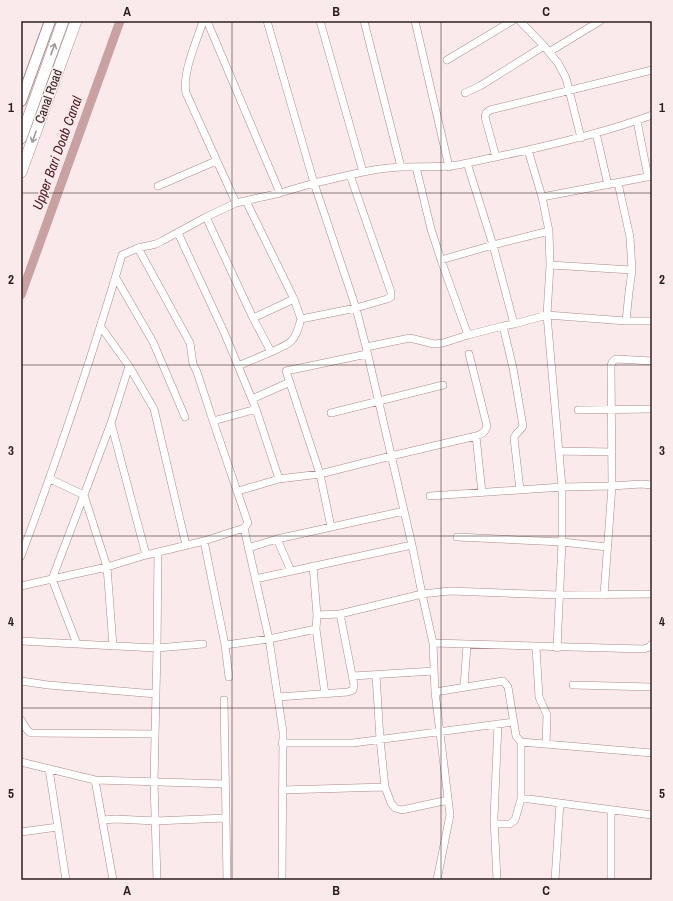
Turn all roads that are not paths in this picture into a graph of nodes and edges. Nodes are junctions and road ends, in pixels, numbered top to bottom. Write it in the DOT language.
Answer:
graph roads {
  1 [pos="50,21"];
  2 [pos="63,21"];
  3 [pos="76,21"];
  4 [pos="204,21"];
  5 [pos="207,21"];
  6 [pos="267,21"];
  7 [pos="320,21"];
  8 [pos="364,21"];
  9 [pos="415,21"];
  10 [pos="512,21"];
  11 [pos="520,21"];
  12 [pos="600,21"];
  13 [pos="546,49"];
  14 [pos="447,60"];
  15 [pos="652,70"];
  16 [pos="569,91"];
  17 [pos="465,93"];
  18 [pos="21,101"];
  19 [pos="652,115"];
  20 [pos="637,121"];
  21 [pos="596,133"];
  22 [pos="21,138"];
  23 [pos="581,138"];
  24 [pos="528,150"];
  25 [pos="496,157"];
  26 [pos="216,161"];
  27 [pos="468,163"];
  28 [pos="402,167"];
  29 [pos="416,167"];
  30 [pos="449,167"];
  31 [pos="21,172"];
  32 [pos="363,172"];
  33 [pos="350,175"];
  34 [pos="650,177"];
  35 [pos="618,183"];
  36 [pos="314,184"];
  37 [pos="608,185"];
  38 [pos="158,186"];
  39 [pos="280,193"];
  40 [pos="542,197"];
  41 [pos="246,201"];
  42 [pos="236,203"];
  43 [pos="206,217"];
  44 [pos="549,232"];
  45 [pos="178,233"];
  46 [pos="493,245"];
  47 [pos="138,248"];
  48 [pos="441,260"];
  49 [pos="550,265"];
  50 [pos="632,270"];
  51 [pos="116,278"];
  52 [pos="294,299"];
  53 [pos="356,308"];
  54 [pos="547,315"];
  55 [pos="254,318"];
  56 [pos="301,319"];
  57 [pos="626,321"];
  58 [pos="652,321"];
  59 [pos="514,324"];
  60 [pos="503,326"];
  61 [pos="101,327"];
  62 [pos="468,335"];
  63 [pos="367,350"];
  64 [pos="271,352"];
  65 [pos="469,354"];
  66 [pos="652,360"];
  67 [pos="130,366"];
  68 [pos="238,366"];
  69 [pos="290,382"];
  70 [pos="442,385"];
  71 [pos="252,400"];
  72 [pos="379,401"];
  73 [pos="256,409"];
  74 [pos="612,409"];
  75 [pos="652,409"];
  76 [pos="578,410"];
  77 [pos="331,413"];
  78 [pos="185,416"];
  79 [pos="213,421"];
  80 [pos="111,423"];
  81 [pos="476,436"];
  82 [pos="559,452"];
  83 [pos="612,452"];
  84 [pos="391,456"];
  85 [pos="320,474"];
  86 [pos="50,479"];
  87 [pos="279,479"];
  88 [pos="652,485"];
  89 [pos="612,486"];
  90 [pos="562,487"];
  91 [pos="520,490"];
  92 [pos="238,491"];
  93 [pos="482,493"];
  94 [pos="84,495"];
  95 [pos="430,496"];
  96 [pos="404,511"];
  97 [pos="331,527"];
  98 [pos="244,528"];
  99 [pos="457,537"];
  100 [pos="276,539"];
  101 [pos="204,541"];
  102 [pos="562,542"];
  103 [pos="186,545"];
  104 [pos="412,545"];
  105 [pos="607,546"];
  106 [pos="248,548"];
  107 [pos="158,552"];
  108 [pos="146,555"];
  109 [pos="21,556"];
  110 [pos="313,566"];
  111 [pos="107,567"];
  112 [pos="291,571"];
  113 [pos="52,578"];
  114 [pos="255,579"];
  115 [pos="21,586"];
  116 [pos="422,594"];
  117 [pos="652,594"];
  118 [pos="559,595"];
  119 [pos="604,595"];
  120 [pos="340,614"];
  121 [pos="317,615"];
  122 [pos="316,629"];
  123 [pos="269,639"];
  124 [pos="21,641"];
  125 [pos="77,644"];
  126 [pos="203,644"];
  127 [pos="433,644"];
  128 [pos="652,644"];
  129 [pos="225,645"];
  130 [pos="467,645"];
  131 [pos="113,646"];
  132 [pos="536,647"];
  133 [pos="157,648"];
  134 [pos="557,648"];
  135 [pos="434,671"];
  136 [pos="376,675"];
  137 [pos="353,676"];
  138 [pos="229,677"];
  139 [pos="21,681"];
  140 [pos="573,685"];
  141 [pos="464,687"];
  142 [pos="652,688"];
  143 [pos="435,692"];
  144 [pos="156,694"];
  145 [pos="325,694"];
  146 [pos="278,697"];
  147 [pos="224,700"];
  148 [pos="21,720"];
  149 [pos="514,722"];
  150 [pos="498,724"];
  151 [pos="440,732"];
  152 [pos="155,734"];
  153 [pos="380,739"];
  154 [pos="521,742"];
  155 [pos="282,743"];
  156 [pos="546,744"];
  157 [pos="652,753"];
  158 [pos="21,762"];
  159 [pos="49,769"];
  160 [pos="95,780"];
  161 [pos="154,782"];
  162 [pos="225,784"];
  163 [pos="385,787"];
  164 [pos="282,790"];
  165 [pos="521,799"];
  166 [pos="448,800"];
  167 [pos="560,803"];
  168 [pos="611,810"];
  169 [pos="652,815"];
  170 [pos="226,818"];
  171 [pos="102,820"];
  172 [pos="155,821"];
  173 [pos="495,824"];
  174 [pos="58,827"];
  175 [pos="21,832"];
  176 [pos="66,880"];
  177 [pos="113,880"];
  178 [pos="157,880"];
  179 [pos="227,880"];
  180 [pos="282,880"];
  181 [pos="437,880"];
  182 [pos="497,880"];
  183 [pos="555,880"];
  184 [pos="610,880"];
  1 -- 18 [label="street"];
  22 -- 2 [label="main road, Canal Road, one-way"];
  3 -- 31 [label="main road, Canal Road, one-way"];
  4 -- 26 [label="street"];
  5 -- 39 [label="street"];
  6 -- 36 [label="street"];
  7 -- 32 [label="street"];
  8 -- 28 [label="street"];
  9 -- 30 [label="street"];
  10 -- 14 [label="street"];
  11 -- 13 [label="street"];
  12 -- 13 [label="street"];
  13 -- 16 [label="street"];
  13 -- 17 [label="street"];
  15 -- 16 [label="street"];
  16 -- 23 [label="street"];
  16 -- 25 [label="street"];
  19 -- 20 [label="street"];
  20 -- 21 [label="street"];
  20 -- 34 [label="street"];
  21 -- 23 [label="street"];
  21 -- 37 [label="street"];
  23 -- 24 [label="street"];
  24 -- 25 [label="street"];
  24 -- 40 [label="street"];
  25 -- 27 [label="street"];
  26 -- 38 [label="street"];
  26 -- 42 [label="street"];
  27 -- 30 [label="street"];
  27 -- 46 [label="street"];
  28 -- 29 [label="street"];
  28 -- 32 [label="street"];
  29 -- 30 [label="street"];
  29 -- 48 [label="street"];
  32 -- 33 [label="street"];
  33 -- 36 [label="street"];
  33 -- 53 [label="street"];
  34 -- 35 [label="street"];
  35 -- 37 [label="street"];
  35 -- 50 [label="street"];
  36 -- 39 [label="street"];
  36 -- 53 [label="street"];
  37 -- 40 [label="street"];
  39 -- 41 [label="street"];
  40 -- 44 [label="street"];
  41 -- 42 [label="street"];
  41 -- 52 [label="street"];
  42 -- 43 [label="street"];
  43 -- 45 [label="street"];
  43 -- 55 [label="street"];
  44 -- 46 [label="street"];
  44 -- 49 [label="street"];
  45 -- 47 [label="street"];
  45 -- 68 [label="street"];
  46 -- 48 [label="street"];
  46 -- 59 [label="street"];
  47 -- 51 [label="street"];
  47 -- 79 [label="street"];
  48 -- 62 [label="street"];
  49 -- 50 [label="street"];
  49 -- 54 [label="street"];
  50 -- 57 [label="street"];
  51 -- 61 [label="street"];
  51 -- 78 [label="street"];
  52 -- 55 [label="street"];
  52 -- 56 [label="street"];
  53 -- 56 [label="street"];
  53 -- 63 [label="street"];
  54 -- 57 [label="street"];
  54 -- 59 [label="street"];
  54 -- 82 [label="street"];
  55 -- 64 [label="street"];
  56 -- 64 [label="street"];
  57 -- 58 [label="street"];
  59 -- 60 [label="street"];
  60 -- 62 [label="street"];
  60 -- 91 [label="street"];
  61 -- 67 [label="street"];
  61 -- 86 [label="street"];
  62 -- 63 [label="street"];
  63 -- 69 [label="street"];
  63 -- 72 [label="street"];
  64 -- 68 [label="street"];
  65 -- 81 [label="street"];
  66 -- 74 [label="street"];
  67 -- 80 [label="street"];
  67 -- 103 [label="street"];
  68 -- 71 [label="street"];
  69 -- 71 [label="street"];
  69 -- 85 [label="street"];
  70 -- 72 [label="street"];
  71 -- 73 [label="street"];
  72 -- 77 [label="street"];
  72 -- 84 [label="street"];
  73 -- 79 [label="street"];
  73 -- 87 [label="street"];
  74 -- 75 [label="street"];
  74 -- 76 [label="street"];
  74 -- 83 [label="street"];
  79 -- 92 [label="street"];
  80 -- 94 [label="street"];
  80 -- 108 [label="street"];
  81 -- 84 [label="street"];
  81 -- 93 [label="street"];
  82 -- 83 [label="street"];
  82 -- 90 [label="street"];
  83 -- 89 [label="street"];
  84 -- 85 [label="street"];
  84 -- 96 [label="street"];
  85 -- 87 [label="street"];
  85 -- 97 [label="street"];
  86 -- 94 [label="street"];
  86 -- 109 [label="street"];
  87 -- 92 [label="street"];
  88 -- 89 [label="street"];
  89 -- 90 [label="street"];
  89 -- 105 [label="street"];
  90 -- 91 [label="street"];
  90 -- 102 [label="street"];
  91 -- 93 [label="street"];
  92 -- 98 [label="street"];
  93 -- 95 [label="street"];
  94 -- 111 [label="street"];
  94 -- 113 [label="street"];
  96 -- 97 [label="street"];
  96 -- 104 [label="street"];
  97 -- 100 [label="street"];
  98 -- 101 [label="street"];
  98 -- 106 [label="street"];
  99 -- 102 [label="street"];
  100 -- 106 [label="street"];
  100 -- 112 [label="street"];
  101 -- 103 [label="street"];
  101 -- 129 [label="street"];
  102 -- 105 [label="street"];
  102 -- 118 [label="street"];
  103 -- 107 [label="street"];
  104 -- 110 [label="street"];
  104 -- 116 [label="street"];
  105 -- 119 [label="street"];
  106 -- 114 [label="street"];
  107 -- 108 [label="street"];
  107 -- 133 [label="street"];
  108 -- 111 [label="street"];
  110 -- 112 [label="street"];
  110 -- 121 [label="street"];
  111 -- 113 [label="street"];
  111 -- 131 [label="street"];
  112 -- 114 [label="street"];
  113 -- 115 [label="street"];
  113 -- 125 [label="street"];
  114 -- 123 [label="street"];
  116 -- 118 [label="street"];
  116 -- 120 [label="street"];
  116 -- 127 [label="street"];
  117 -- 119 [label="street"];
  118 -- 119 [label="street"];
  118 -- 134 [label="street"];
  120 -- 121 [label="street"];
  120 -- 137 [label="street"];
  121 -- 122 [label="street"];
  122 -- 123 [label="street"];
  122 -- 145 [label="street"];
  123 -- 129 [label="street"];
  123 -- 146 [label="street"];
  124 -- 125 [label="street"];
  125 -- 131 [label="street"];
  126 -- 133 [label="street"];
  127 -- 130 [label="street"];
  127 -- 135 [label="street"];
  128 -- 134 [label="street"];
  129 -- 138 [label="street"];
  130 -- 132 [label="street"];
  130 -- 141 [label="street"];
  131 -- 133 [label="street"];
  132 -- 134 [label="street"];
  132 -- 156 [label="street"];
  133 -- 144 [label="street"];
  135 -- 136 [label="street"];
  135 -- 143 [label="street"];
  136 -- 137 [label="street"];
  136 -- 153 [label="street"];
  137 -- 145 [label="street"];
  139 -- 144 [label="street"];
  140 -- 142 [label="street"];
  141 -- 143 [label="street"];
  141 -- 149 [label="street"];
  143 -- 151 [label="street"];
  144 -- 152 [label="street"];
  145 -- 146 [label="street"];
  146 -- 155 [label="street"];
  147 -- 162 [label="street"];
  148 -- 152 [label="street"];
  149 -- 150 [label="street"];
  149 -- 154 [label="street"];
  150 -- 151 [label="street"];
  150 -- 173 [label="street"];
  151 -- 153 [label="street"];
  151 -- 166 [label="street"];
  152 -- 161 [label="street"];
  153 -- 155 [label="street"];
  153 -- 163 [label="street"];
  154 -- 156 [label="street"];
  154 -- 165 [label="street"];
  155 -- 164 [label="street"];
  156 -- 157 [label="street"];
  158 -- 159 [label="street"];
  159 -- 160 [label="street"];
  159 -- 174 [label="street"];
  160 -- 161 [label="street"];
  160 -- 171 [label="street"];
  161 -- 162 [label="street"];
  161 -- 172 [label="street"];
  162 -- 170 [label="street"];
  163 -- 164 [label="street"];
  163 -- 166 [label="street"];
  164 -- 180 [label="street"];
  165 -- 167 [label="street"];
  165 -- 173 [label="street"];
  166 -- 181 [label="street"];
  167 -- 168 [label="street"];
  167 -- 183 [label="street"];
  168 -- 169 [label="street"];
  168 -- 184 [label="street"];
  170 -- 172 [label="street"];
  170 -- 179 [label="street"];
  171 -- 172 [label="street"];
  171 -- 177 [label="street"];
  172 -- 178 [label="street"];
  173 -- 182 [label="street"];
  174 -- 175 [label="street"];
  174 -- 176 [label="street"];
}
